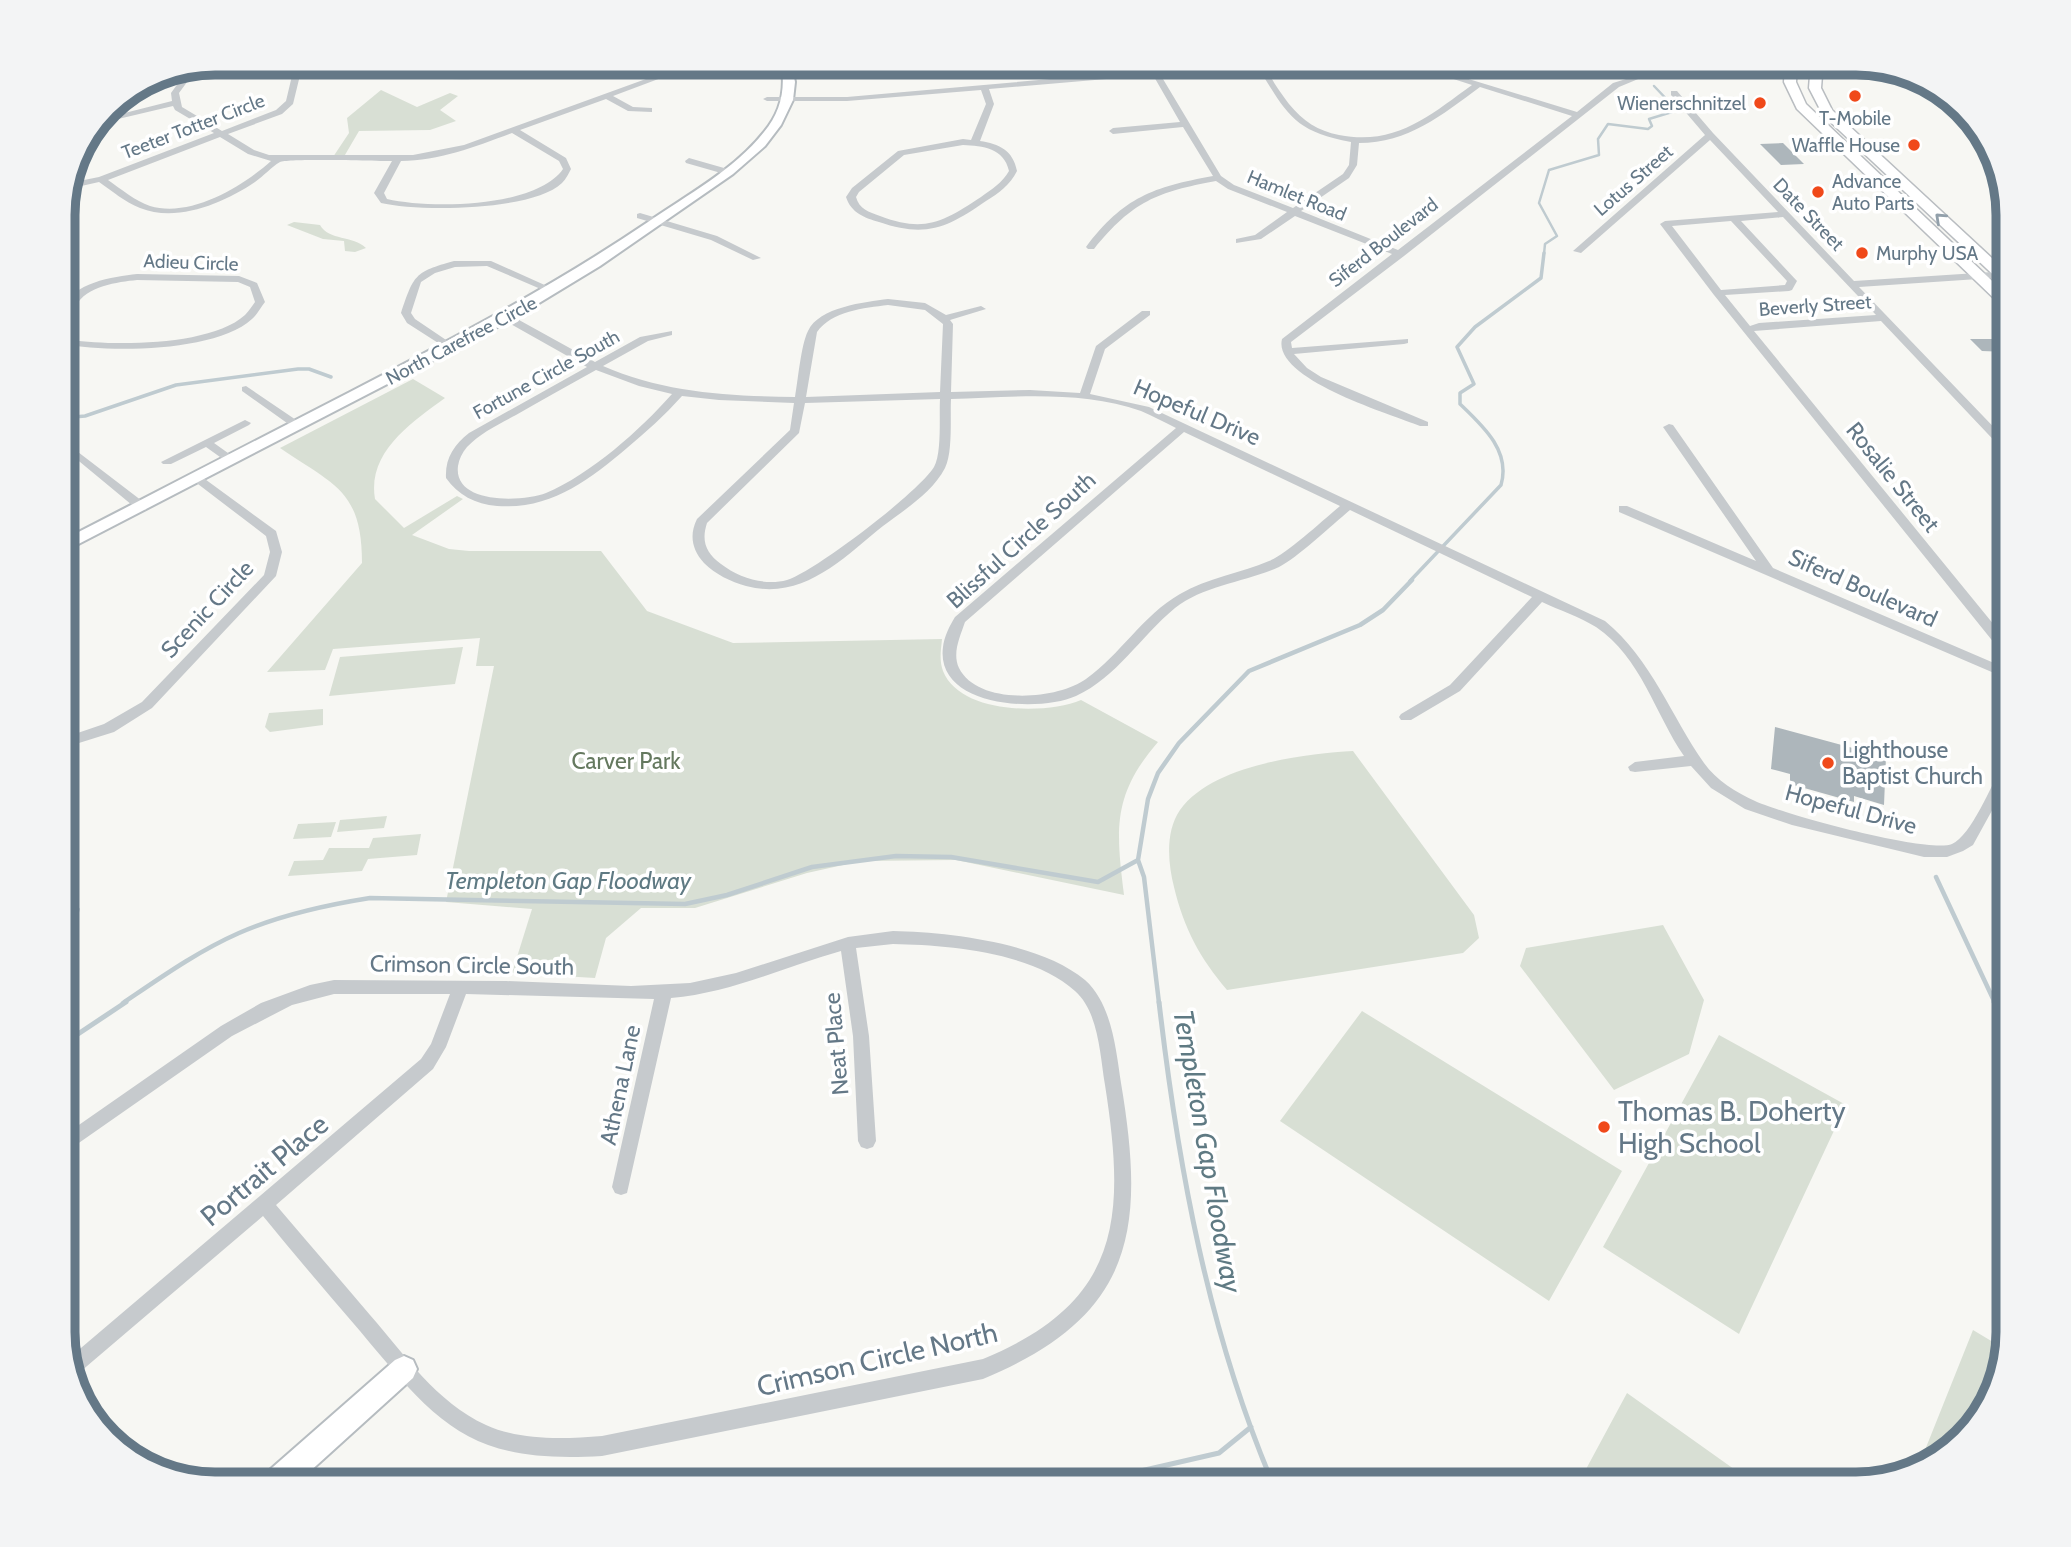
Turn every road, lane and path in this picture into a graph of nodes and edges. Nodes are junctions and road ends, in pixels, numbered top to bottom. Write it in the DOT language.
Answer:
graph roads {
  1 [pos="296,75"];
  2 [pos="436,75"];
  3 [pos="469,75"];
  4 [pos="662,75"];
  5 [pos="788,75"];
  6 [pos="1104,75"];
  7 [pos="1156,75"];
  8 [pos="1267,75"];
  9 [pos="1449,75"];
  10 [pos="1790,75"];
  11 [pos="1801,75"];
  12 [pos="1816,75"];
  13 [pos="1639,77"];
  14 [pos="184,79"];
  15 [pos="1479,84"];
  16 [pos="902,85"];
  17 [pos="984,88"];
  18 [pos="468,89"];
  19 [pos="1674,93"];
  20 [pos="605,95"];
  21 [pos="906,95"];
  22 [pos="767,99"];
  23 [pos="788,99"];
  24 [pos="175,103"];
  25 [pos="288,106"];
  26 [pos="299,107"];
  27 [pos="649,110"];
  28 [pos="1827,112"];
  29 [pos="1579,115"];
  30 [pos="115,118"];
  31 [pos="1185,124"];
  32 [pos="513,130"];
  33 [pos="1113,131"];
  34 [pos="221,134"];
  35 [pos="1710,135"];
  36 [pos="1355,141"];
  37 [pos="975,142"];
  38 [pos="278,159"];
  39 [pos="397,159"];
  40 [pos="689,161"];
  41 [pos="1863,167"];
  42 [pos="1013,171"];
  43 [pos="1027,171"];
  44 [pos="728,172"];
  45 [pos="1894,176"];
  46 [pos="1218,178"];
  47 [pos="101,179"];
  48 [pos="79,184"];
  49 [pos="1293,213"];
  50 [pos="1786,214"];
  51 [pos="640,216"];
  52 [pos="1733,218"];
  53 [pos="657,221"];
  54 [pos="1239,241"];
  55 [pos="1091,247"];
  56 [pos="1578,251"];
  57 [pos="1401,254"];
  58 [pos="756,258"];
  59 [pos="1996,268"];
  60 [pos="1978,276"];
  61 [pos="1996,277"];
  62 [pos="1853,284"];
  63 [pos="553,290"];
  64 [pos="1718,293"];
  65 [pos="1996,293"];
  66 [pos="76,300"];
  67 [pos="981,309"];
  68 [pos="1146,313"];
  69 [pos="506,317"];
  70 [pos="1884,317"];
  71 [pos="944,318"];
  72 [pos="1749,329"];
  73 [pos="668,333"];
  74 [pos="1404,341"];
  75 [pos="76,343"];
  76 [pos="450,346"];
  77 [pos="1287,352"];
  78 [pos="596,367"];
  79 [pos="246,390"];
  80 [pos="679,392"];
  81 [pos="944,395"];
  82 [pos="1084,396"];
  83 [pos="803,398"];
  84 [pos="245,423"];
  85 [pos="1424,424"];
  86 [pos="298,426"];
  87 [pos="1669,426"];
  88 [pos="1183,427"];
  89 [pos="1996,436"];
  90 [pos="206,442"];
  91 [pos="78,455"];
  92 [pos="231,460"];
  93 [pos="167,462"];
  94 [pos="198,478"];
  95 [pos="1349,505"];
  96 [pos="142,506"];
  97 [pos="1623,509"];
  98 [pos="76,540"];
  99 [pos="1767,568"];
  100 [pos="1540,596"];
  101 [pos="1996,636"];
  102 [pos="1996,669"];
  103 [pos="1406,717"];
  104 [pos="76,739"];
  105 [pos="1696,761"];
  106 [pos="1635,767"];
  107 [pos="1996,791"];
  108 [pos="1993,797"];
  109 [pos="1996,799"];
  110 [pos="919,938"];
  111 [pos="848,943"];
  112 [pos="460,987"];
  113 [pos="664,992"];
  114 [pos="76,1137"];
  115 [pos="867,1141"];
  116 [pos="621,1188"];
  117 [pos="264,1205"];
  118 [pos="79,1362"];
  119 [pos="404,1369"];
  120 [pos="288,1472"];
  1 -- 25 [label="street, Teeter Totter Circle"];
  2 -- 3 [label="street"];
  3 -- 18 [label="street"];
  4 -- 20 [label="street"];
  5 -- 23 [label="main road"];
  6 -- 17 [label="street"];
  7 -- 31 [label="street, Hamlet Road"];
  8 -- 36 [label="street"];
  9 -- 15 [label="street"];
  10 -- 41 [label="main road"];
  11 -- 28 [label="main road"];
  12 -- 28 [label="main road"];
  13 -- 29 [label="street, Siferd Boulevard"];
  14 -- 24 [label="street"];
  15 -- 29 [label="street"];
  15 -- 36 [label="street"];
  16 -- 21 [label="street"];
  17 -- 21 [label="street"];
  17 -- 37 [label="street"];
  19 -- 35 [label="street, Date Street"];
  20 -- 27 [label="street"];
  20 -- 32 [label="street"];
  21 -- 23 [label="street"];
  22 -- 23 [label="street"];
  23 -- 44 [label="main road, North Carefree Circle"];
  24 -- 30 [label="street, Teeter Totter Circle"];
  24 -- 34 [label="street"];
  25 -- 26 [label="street, Teeter Totter Circle"];
  25 -- 34 [label="street, Teeter Totter Circle"];
  28 -- 45 [label="main road"];
  29 -- 57 [label="street, Siferd Boulevard"];
  31 -- 33 [label="street"];
  31 -- 46 [label="street, Hamlet Road"];
  32 -- 39 [label="street"];
  32 -- 39 [label="street"];
  34 -- 38 [label="street"];
  34 -- 47 [label="street, Teeter Totter Circle"];
  35 -- 50 [label="street, Date Street"];
  35 -- 56 [label="street, Lotus Street"];
  36 -- 49 [label="street"];
  37 -- 42 [label="street"];
  37 -- 42 [label="street"];
  38 -- 39 [label="street"];
  38 -- 47 [label="street"];
  40 -- 44 [label="street"];
  41 -- 45 [label="main road"];
  41 -- 60 [label="main road"];
  42 -- 43 [label="street"];
  44 -- 53 [label="main road, North Carefree Circle"];
  59 -- 45 [label="main road, one-way"];
  46 -- 49 [label="street, Hamlet Road"];
  46 -- 55 [label="street"];
  47 -- 48 [label="street, Teeter Totter Circle"];
  49 -- 54 [label="street"];
  49 -- 57 [label="street, Hamlet Road"];
  50 -- 52 [label="street"];
  50 -- 62 [label="street, Date Street"];
  51 -- 53 [label="street"];
  52 -- 64 [label="street, Rosalie Street"];
  52 -- 64 [label="street"];
  53 -- 58 [label="street"];
  53 -- 63 [label="main road, North Carefree Circle"];
  57 -- 77 [label="street, Siferd Boulevard"];
  60 -- 61 [label="street, Beverly Street"];
  60 -- 62 [label="street, Beverly Street"];
  60 -- 65 [label="main road"];
  62 -- 70 [label="street, Date Street"];
  63 -- 69 [label="main road, North Carefree Circle"];
  63 -- 76 [label="street"];
  64 -- 72 [label="street, Rosalie Street"];
  66 -- 75 [label="street, Adieu Circle"];
  67 -- 71 [label="street"];
  68 -- 82 [label="street"];
  69 -- 76 [label="main road, North Carefree Circle"];
  69 -- 78 [label="street, Hopeful Drive"];
  70 -- 72 [label="street, Beverly Street"];
  70 -- 89 [label="street, Date Street"];
  71 -- 81 [label="street"];
  71 -- 83 [label="street"];
  72 -- 101 [label="street, Rosalie Street"];
  73 -- 78 [label="street, Fortune Circle South"];
  74 -- 77 [label="street"];
  76 -- 86 [label="main road, North Carefree Circle"];
  77 -- 85 [label="street"];
  78 -- 80 [label="street, Hopeful Drive"];
  78 -- 80 [label="street, Fortune Circle South"];
  79 -- 86 [label="street"];
  80 -- 83 [label="street, Hopeful Drive"];
  81 -- 82 [label="street, Hopeful Drive"];
  81 -- 83 [label="street, Hopeful Drive"];
  81 -- 83 [label="street"];
  82 -- 88 [label="street, Hopeful Drive"];
  84 -- 90 [label="street"];
  86 -- 92 [label="main road, North Carefree Circle"];
  87 -- 99 [label="street"];
  88 -- 95 [label="street, Hopeful Drive"];
  88 -- 95 [label="street, Blissful Circle South"];
  90 -- 92 [label="street"];
  90 -- 93 [label="street"];
  91 -- 96 [label="street"];
  92 -- 94 [label="main road, North Carefree Circle"];
  94 -- 96 [label="main road, North Carefree Circle"];
  94 -- 104 [label="street, Scenic Circle"];
  95 -- 100 [label="street, Hopeful Drive"];
  96 -- 98 [label="main road, North Carefree Circle"];
  97 -- 99 [label="street, Siferd Boulevard"];
  99 -- 102 [label="street, Siferd Boulevard"];
  100 -- 103 [label="street"];
  100 -- 105 [label="street, Hopeful Drive"];
  105 -- 106 [label="street"];
  105 -- 108 [label="street, Hopeful Drive"];
  107 -- 108 [label="street, Hopeful Drive"];
  108 -- 109 [label="street"];
  110 -- 111 [label="street, Crimson Circle South"];
  110 -- 119 [label="street, Crimson Circle North"];
  111 -- 113 [label="street, Crimson Circle South"];
  111 -- 115 [label="street, Neat Place"];
  112 -- 113 [label="street, Crimson Circle South"];
  112 -- 114 [label="street, Crimson Circle South"];
  112 -- 117 [label="street, Portrait Place"];
  113 -- 116 [label="street, Athena Lane"];
  117 -- 118 [label="street, Portrait Place"];
  117 -- 119 [label="street, Crimson Circle North"];
  119 -- 120 [label="main road"];
}
